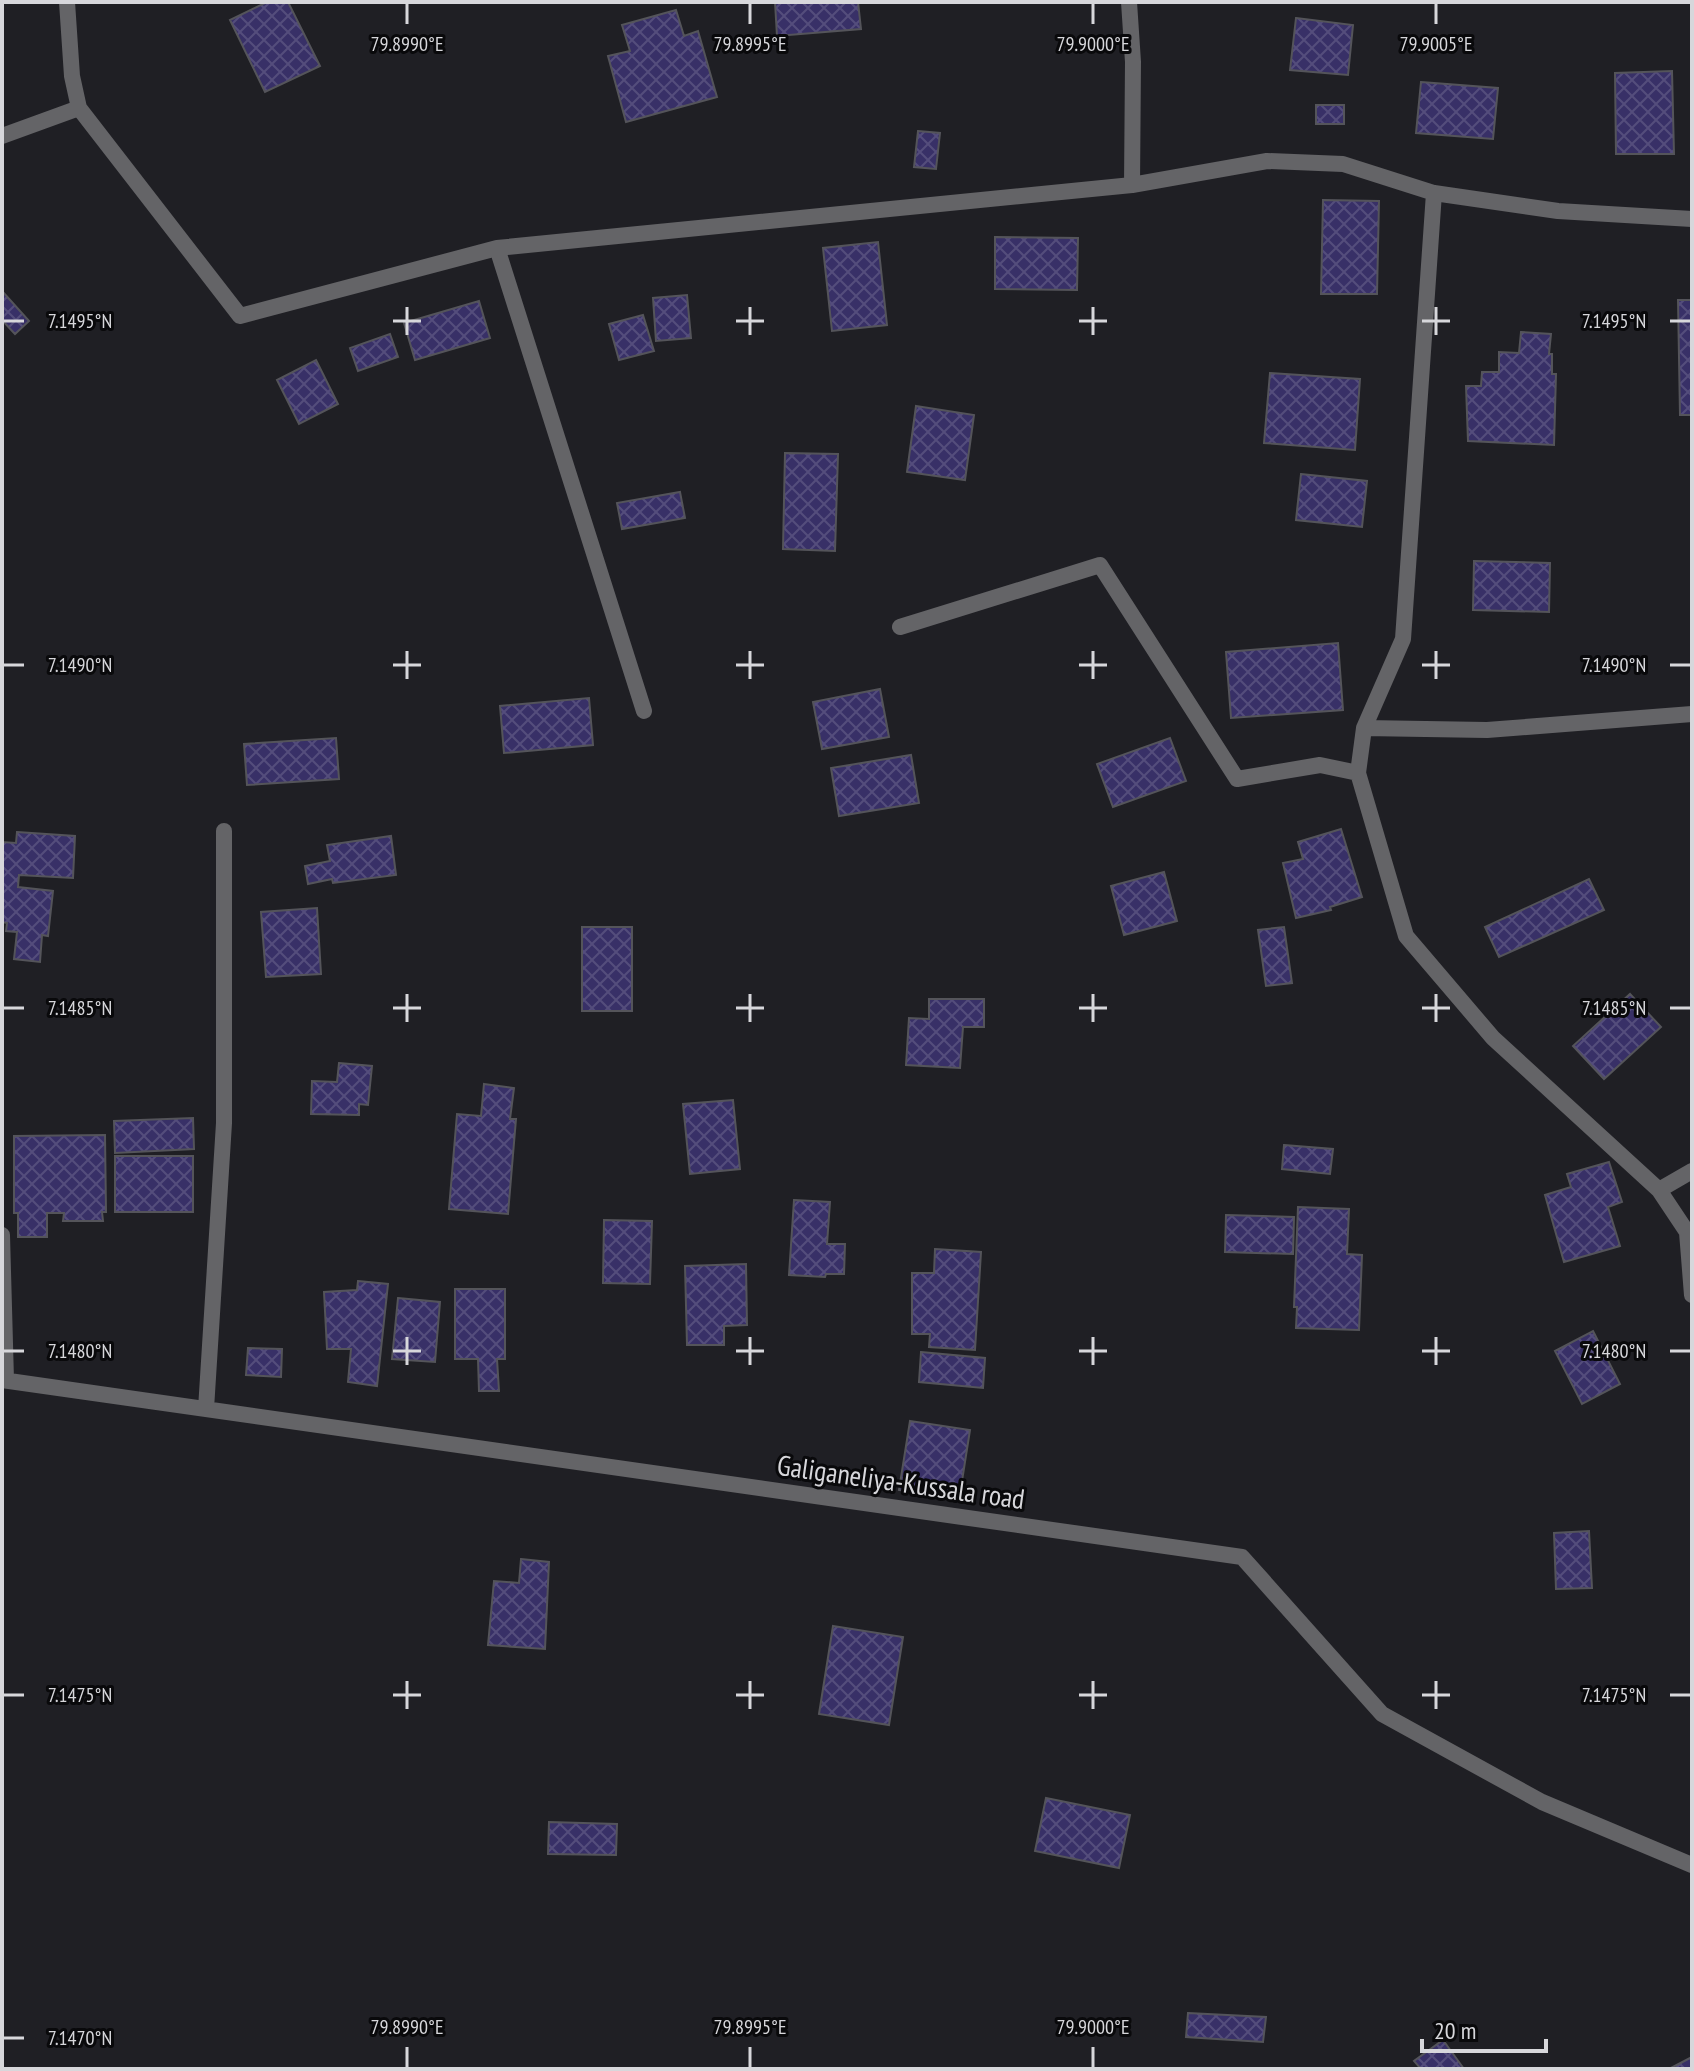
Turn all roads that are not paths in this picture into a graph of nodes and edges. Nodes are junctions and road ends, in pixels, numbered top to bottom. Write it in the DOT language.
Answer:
graph roads {
  1 [pos="67,2"];
  2 [pos="1129,2"];
  3 [pos="79,108"];
  4 [pos="2,136"];
  5 [pos="1132,185"];
  6 [pos="1434,193"];
  7 [pos="1692,219"];
  8 [pos="497,248"];
  9 [pos="900,627"];
  10 [pos="644,711"];
  11 [pos="1692,714"];
  12 [pos="1364,728"];
  13 [pos="1358,773"];
  14 [pos="224,831"];
  15 [pos="1692,1171"];
  16 [pos="1659,1190"];
  17 [pos="2,1235"];
  18 [pos="1692,1295"];
  19 [pos="4,1380"];
  20 [pos="206,1409"];
  21 [pos="1692,1865"];
  1 -- 3 [label="street"];
  2 -- 5 [label="street"];
  3 -- 4 [label="street"];
  3 -- 8 [label="street"];
  5 -- 6 [label="street"];
  5 -- 8 [label="street"];
  6 -- 7 [label="street"];
  6 -- 12 [label="street"];
  8 -- 10 [label="street"];
  9 -- 13 [label="street"];
  11 -- 12 [label="street"];
  12 -- 13 [label="street"];
  13 -- 16 [label="street"];
  14 -- 20 [label="street"];
  15 -- 16 [label="street"];
  16 -- 18 [label="street"];
  17 -- 19 [label="street"];
  19 -- 20 [label="street, Galiganeliya-Kussala road"];
  20 -- 21 [label="street, Galiganeliya-Kussala road"];
}
